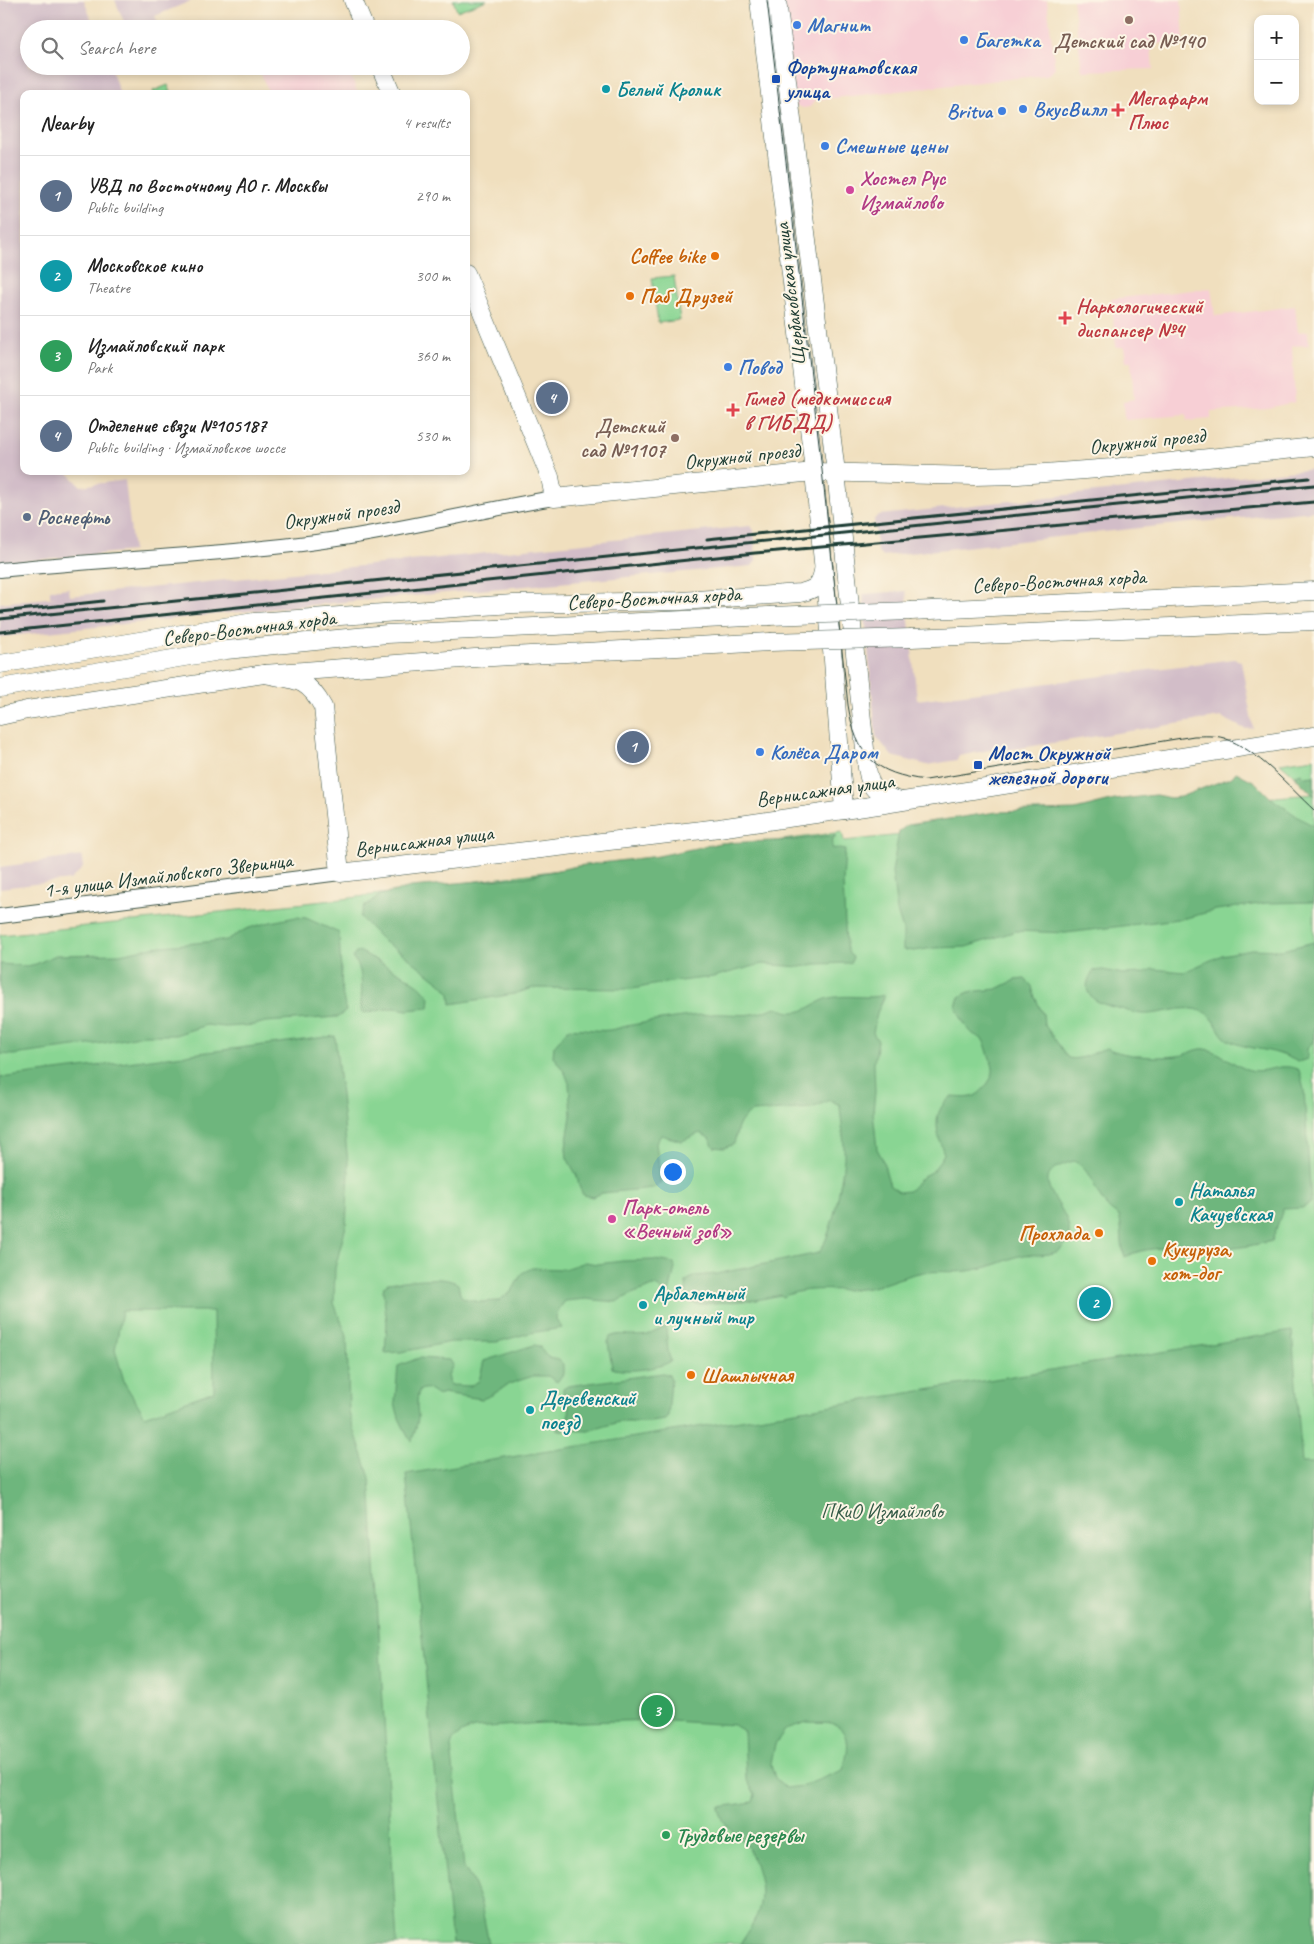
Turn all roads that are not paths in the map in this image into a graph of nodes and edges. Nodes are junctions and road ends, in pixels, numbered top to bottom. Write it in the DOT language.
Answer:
graph roads {
  1 [pos="353,0"];
  2 [pos="759,0"];
  3 [pos="777,0"];
  4 [pos="361,20"];
  5 [pos="384,75"];
  6 [pos="390,90"];
  7 [pos="470,283"];
  8 [pos="1314,447"];
  9 [pos="814,472"];
  10 [pos="836,472"];
  11 [pos="554,498"];
  12 [pos="824,566"];
  13 [pos="0,570"];
  14 [pos="1314,591"];
  15 [pos="1314,621"];
  16 [pos="0,664"];
  17 [pos="264,674"];
  18 [pos="0,688"];
  19 [pos="0,716"];
  20 [pos="1314,736"];
  21 [pos="901,801"];
  22 [pos="844,810"];
  23 [pos="340,873"];
  24 [pos="0,916"];
  1 -- 4 [label="main road"];
  2 -- 9 [label="main road, Щербаковская улица"];
  3 -- 10 [label="main road, Щербаковская улица"];
  5 -- 6 [label="main road"];
  7 -- 11 [label="main road"];
  8 -- 10 [label="main road, Окружной проезд"];
  9 -- 10 [label="main road, Окружной проезд"];
  9 -- 11 [label="main road, Окружной проезд"];
  9 -- 12 [label="main road, Щербаковская улица"];
  10 -- 21 [label="main road, Щербаковская улица"];
  11 -- 13 [label="street, Окружной проезд"];
  12 -- 16 [label="main road"];
  12 -- 22 [label="main road, Щербаковская улица"];
  14 -- 18 [label="main road, Северо-Восточная хорда, bridge"];
  15 -- 17 [label="main road, bridge"];
  17 -- 19 [label="main road"];
  17 -- 23 [label="main road"];
  20 -- 21 [label="main road, Вернисажная улица"];
  21 -- 22 [label="main road, Вернисажная улица"];
  22 -- 23 [label="main road, Вернисажная улица"];
  23 -- 24 [label="street, 1-я улица Измайловского Зверинца"];
}
